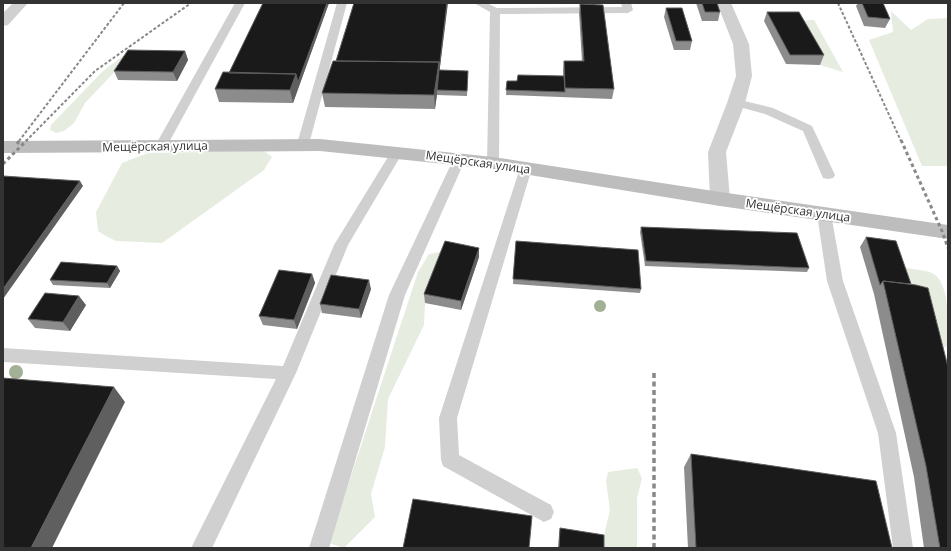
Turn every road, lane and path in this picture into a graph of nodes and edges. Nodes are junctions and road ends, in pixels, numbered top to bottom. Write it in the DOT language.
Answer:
graph roads {
  1 [pos="21,3"];
  2 [pos="240,3"];
  3 [pos="342,3"];
  4 [pos="479,3"];
  5 [pos="626,3"];
  6 [pos="724,3"];
  7 [pos="495,11"];
  8 [pos="4,20"];
  9 [pos="736,103"];
  10 [pos="303,144"];
  11 [pos="161,146"];
  12 [pos="3,147"];
  13 [pos="397,152"];
  14 [pos="460,158"];
  15 [pos="493,162"];
  16 [pos="526,168"];
  17 [pos="828,175"];
  18 [pos="720,199"];
  19 [pos="824,214"];
  20 [pos="948,232"];
  21 [pos="3,355"];
  22 [pos="288,373"];
  23 [pos="544,512"];
  24 [pos="201,548"];
  25 [pos="319,548"];
  26 [pos="903,548"];
  1 -- 8 [label="street"];
  2 -- 11 [label="lane"];
  3 -- 10 [label="lane"];
  4 -- 7 [label="lane"];
  5 -- 7 [label="lane"];
  6 -- 9 [label="street"];
  7 -- 15 [label="lane"];
  9 -- 17 [label="lane"];
  9 -- 18 [label="street"];
  10 -- 11 [label="main road, Мещёрская улица"];
  10 -- 13 [label="main road, Мещёрская улица"];
  11 -- 12 [label="main road, Мещёрская улица"];
  13 -- 14 [label="main road, Мещёрская улица"];
  13 -- 22 [label="lane"];
  14 -- 15 [label="main road, Мещёрская улица"];
  14 -- 25 [label="lane"];
  15 -- 16 [label="main road, Мещёрская улица"];
  16 -- 18 [label="main road, Мещёрская улица"];
  16 -- 23 [label="lane"];
  18 -- 19 [label="main road, Мещёрская улица"];
  19 -- 20 [label="main road, Мещёрская улица"];
  19 -- 26 [label="lane"];
  21 -- 22 [label="lane"];
  22 -- 24 [label="lane"];
}
